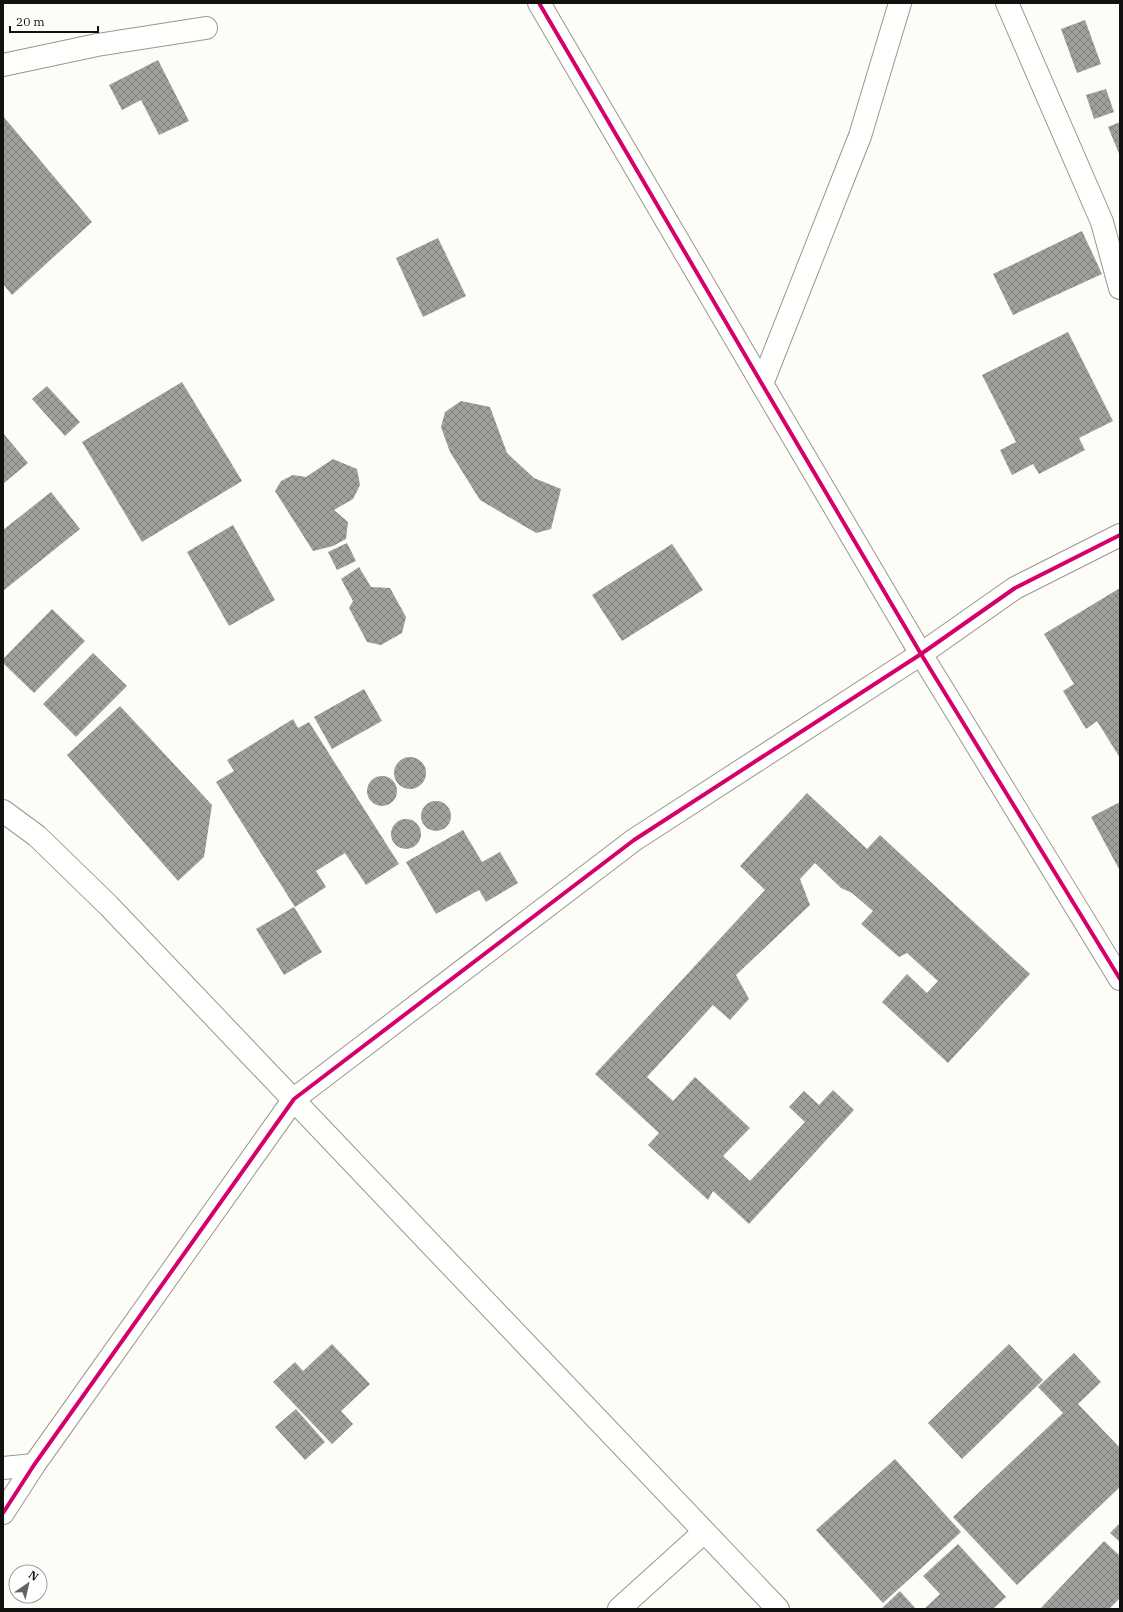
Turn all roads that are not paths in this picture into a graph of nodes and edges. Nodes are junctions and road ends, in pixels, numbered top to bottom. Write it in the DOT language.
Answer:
graph roads {
  1 [pos="539,3"];
  2 [pos="900,3"];
  3 [pos="1007,3"];
  4 [pos="206,28"];
  5 [pos="3,65"];
  6 [pos="1120,288"];
  7 [pos="762,384"];
  8 [pos="1120,535"];
  9 [pos="921,654"];
  10 [pos="3,811"];
  11 [pos="1120,979"];
  12 [pos="294,1099"];
  13 [pos="34,1465"];
  14 [pos="3,1468"];
  15 [pos="3,1513"];
  16 [pos="704,1532"];
  17 [pos="619,1609"];
  18 [pos="778,1609"];
  1 -- 7 [label="street"];
  2 -- 7 [label="street"];
  3 -- 6 [label="street"];
  4 -- 5 [label="street"];
  7 -- 9 [label="street"];
  8 -- 9 [label="street"];
  9 -- 11 [label="street"];
  9 -- 12 [label="street"];
  10 -- 12 [label="street"];
  12 -- 13 [label="street"];
  12 -- 16 [label="street"];
  13 -- 14 [label="street"];
  13 -- 15 [label="street"];
  16 -- 17 [label="street"];
  16 -- 18 [label="street"];
}
